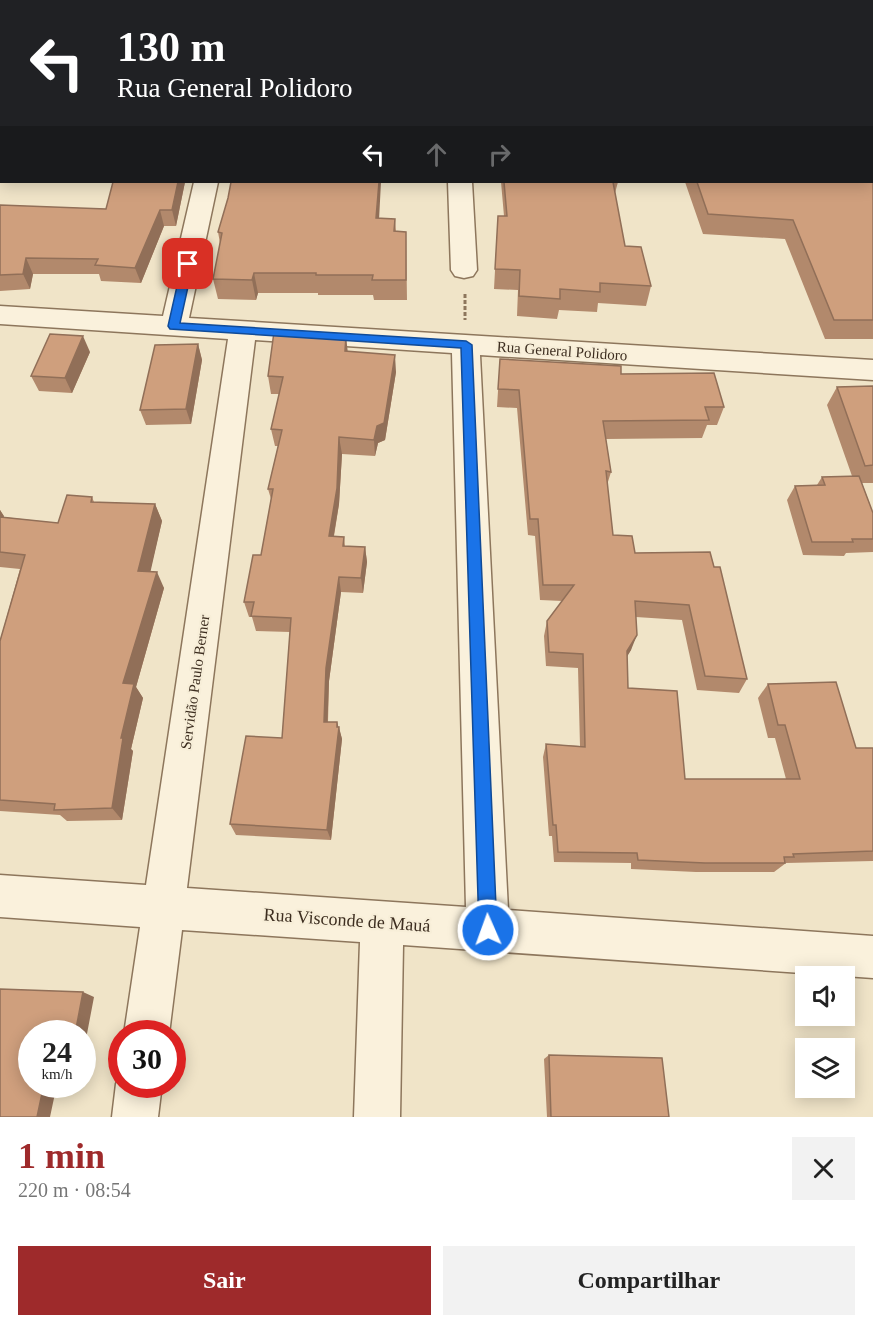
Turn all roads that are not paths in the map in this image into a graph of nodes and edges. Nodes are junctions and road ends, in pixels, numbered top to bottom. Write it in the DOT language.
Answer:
graph roads {
  1 [pos="206,183"];
  2 [pos="460,183"];
  3 [pos="464,270"];
  4 [pos="0,315"];
  5 [pos="174,326"];
  6 [pos="243,331"];
  7 [pos="466,345"];
  8 [pos="873,370"];
  9 [pos="0,896"];
  10 [pos="164,908"];
  11 [pos="382,923"];
  12 [pos="488,930"];
  13 [pos="873,957"];
  14 [pos="148,1020"];
  15 [pos="137,1098"];
  16 [pos="135,1117"];
  17 [pos="377,1117"];
  1 -- 5 [label="street"];
  2 -- 3 [label="street"];
  4 -- 5 [label="street, Rua General Polidoro"];
  5 -- 6 [label="street, Rua General Polidoro"];
  6 -- 7 [label="street, Rua General Polidoro"];
  6 -- 10 [label="street, Servidão Paulo Berner"];
  7 -- 8 [label="street, Rua General Polidoro"];
  7 -- 12 [label="street"];
  9 -- 10 [label="street, Rua Visconde de Mauá"];
  10 -- 11 [label="street, Rua Visconde de Mauá"];
  10 -- 14 [label="street, Servidão Paulo Berner"];
  11 -- 12 [label="street, Rua Visconde de Mauá"];
  11 -- 17 [label="street"];
  12 -- 13 [label="street, Rua Visconde de Mauá"];
  15 -- 16 [label="street"];
}
